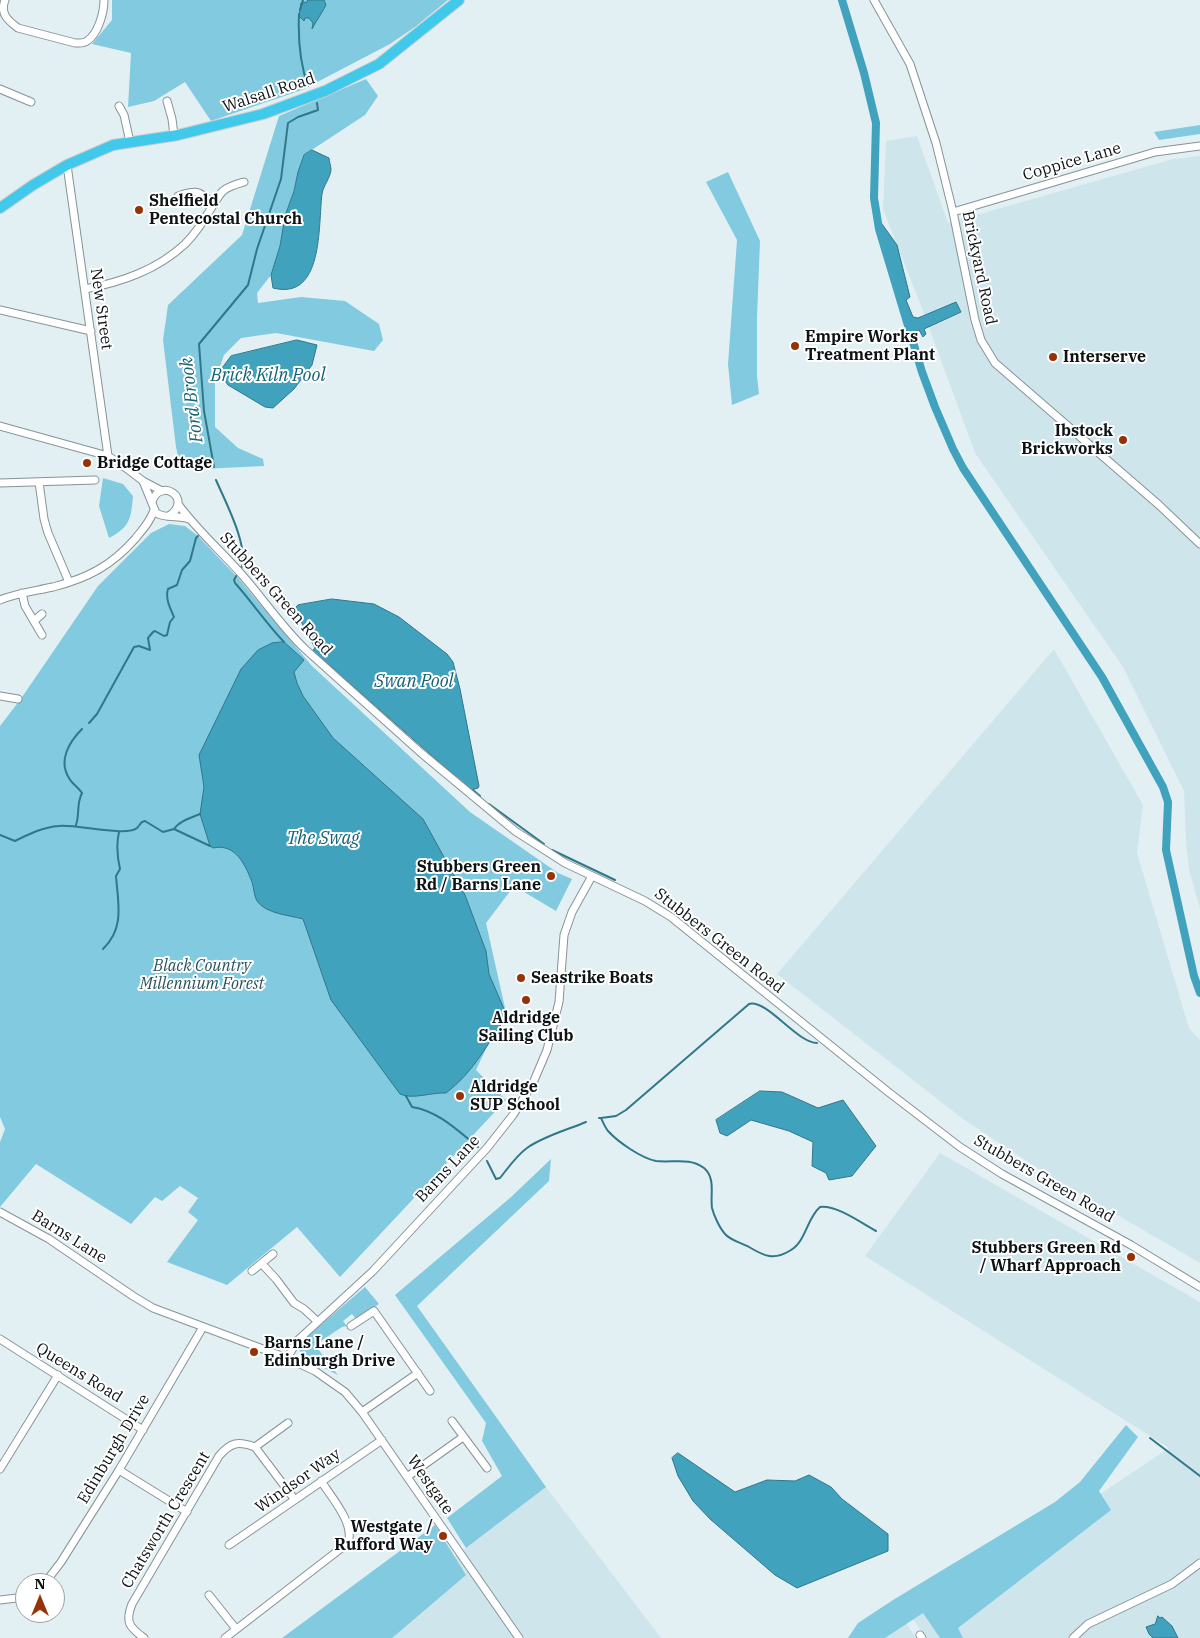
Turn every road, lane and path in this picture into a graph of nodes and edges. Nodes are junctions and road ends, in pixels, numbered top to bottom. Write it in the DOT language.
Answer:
graph roads {
  1 [pos="5,0"];
  2 [pos="104,0"];
  3 [pos="459,0"];
  4 [pos="874,0"];
  5 [pos="0,89"];
  6 [pos="167,100"];
  7 [pos="31,102"];
  8 [pos="119,106"];
  9 [pos="124,114"];
  10 [pos="115,116"];
  11 [pos="174,136"];
  12 [pos="130,142"];
  13 [pos="1200,146"];
  14 [pos="67,165"];
  15 [pos="244,182"];
  16 [pos="178,196"];
  17 [pos="214,204"];
  18 [pos="0,208"];
  19 [pos="953,212"];
  20 [pos="85,289"];
  21 [pos="0,310"];
  22 [pos="91,331"];
  23 [pos="0,426"];
  24 [pos="108,456"];
  25 [pos="143,481"];
  26 [pos="39,482"];
  27 [pos="0,483"];
  28 [pos="90,483"];
  29 [pos="162,491"];
  30 [pos="152,502"];
  31 [pos="178,504"];
  32 [pos="154,510"];
  33 [pos="167,516"];
  34 [pos="189,519"];
  35 [pos="150,522"];
  36 [pos="1200,544"];
  37 [pos="69,582"];
  38 [pos="22,593"];
  39 [pos="0,600"];
  40 [pos="42,614"];
  41 [pos="34,621"];
  42 [pos="42,636"];
  43 [pos="0,696"];
  44 [pos="18,699"];
  45 [pos="592,876"];
  46 [pos="0,1212"];
  47 [pos="273,1254"];
  48 [pos="262,1264"];
  49 [pos="252,1271"];
  50 [pos="1200,1287"];
  51 [pos="317,1321"];
  52 [pos="351,1326"];
  53 [pos="202,1327"];
  54 [pos="0,1339"];
  55 [pos="287,1358"];
  56 [pos="301,1364"];
  57 [pos="418,1373"];
  58 [pos="58,1375"];
  59 [pos="430,1391"];
  60 [pos="362,1412"];
  61 [pos="452,1421"];
  62 [pos="287,1423"];
  63 [pos="143,1430"];
  64 [pos="463,1437"];
  65 [pos="382,1440"];
  66 [pos="255,1447"];
  67 [pos="487,1468"];
  68 [pos="0,1469"];
  69 [pos="118,1470"];
  70 [pos="407,1477"];
  71 [pos="321,1481"];
  72 [pos="295,1500"];
  73 [pos="187,1512"];
  74 [pos="229,1545"];
  75 [pos="1200,1563"];
  76 [pos="53,1573"];
  77 [pos="209,1594"];
  78 [pos="15,1599"];
  79 [pos="0,1600"];
  80 [pos="236,1629"];
  81 [pos="144,1638"];
  82 [pos="224,1638"];
  83 [pos="518,1638"];
  84 [pos="1073,1638"];
  1 -- 2 [label="street"];
  3 -- 11 [label="highway, Walsall Road"];
  4 -- 19 [label="street, Brickyard Road"];
  5 -- 7 [label="street"];
  6 -- 11 [label="street"];
  8 -- 9 [label="street"];
  9 -- 10 [label="street"];
  9 -- 12 [label="street"];
  11 -- 12 [label="highway, Walsall Road"];
  12 -- 14 [label="highway, Walsall Road"];
  13 -- 19 [label="street, Coppice Lane"];
  14 -- 18 [label="highway, Walsall Road"];
  14 -- 20 [label="street, New Street"];
  15 -- 17 [label="street"];
  16 -- 17 [label="street"];
  17 -- 20 [label="street"];
  19 -- 36 [label="street, Brickyard Road"];
  20 -- 22 [label="street, New Street"];
  21 -- 22 [label="street"];
  22 -- 24 [label="street, New Street"];
  23 -- 24 [label="street"];
  24 -- 25 [label="street"];
  25 -- 29 [label="street"];
  25 -- 30 [label="street"];
  26 -- 27 [label="street"];
  26 -- 28 [label="street"];
  26 -- 37 [label="street"];
  29 -- 30 [label="street"];
  29 -- 31 [label="street"];
  30 -- 32 [label="street"];
  31 -- 33 [label="street"];
  31 -- 34 [label="street, Stubbers Green Road"];
  32 -- 33 [label="street"];
  32 -- 35 [label="street"];
  33 -- 34 [label="street"];
  33 -- 35 [label="street"];
  34 -- 45 [label="street, Stubbers Green Road"];
  35 -- 37 [label="street"];
  37 -- 38 [label="street"];
  38 -- 39 [label="street"];
  38 -- 41 [label="street"];
  40 -- 41 [label="street"];
  41 -- 42 [label="street"];
  43 -- 44 [label="street"];
  45 -- 50 [label="street, Stubbers Green Road"];
  45 -- 51 [label="street, Barns Lane"];
  46 -- 53 [label="street, Barns Lane"];
  47 -- 48 [label="street"];
  48 -- 49 [label="street"];
  48 -- 51 [label="street"];
  51 -- 55 [label="street, Barns Lane"];
  52 -- 57 [label="street"];
  53 -- 55 [label="street, Barns Lane"];
  53 -- 63 [label="street, Edinburgh Drive"];
  54 -- 58 [label="street, Queens Road"];
  55 -- 56 [label="street, Barns Lane"];
  56 -- 60 [label="street, Westgate"];
  57 -- 59 [label="street"];
  57 -- 60 [label="street"];
  58 -- 63 [label="street, Queens Road"];
  58 -- 68 [label="street"];
  60 -- 65 [label="street, Westgate"];
  61 -- 64 [label="street"];
  62 -- 66 [label="street"];
  63 -- 69 [label="street, Edinburgh Drive"];
  64 -- 67 [label="street"];
  64 -- 70 [label="street"];
  65 -- 70 [label="street, Westgate"];
  65 -- 71 [label="street, Windsor Way"];
  66 -- 72 [label="street"];
  66 -- 73 [label="street, Chatsworth Crescent"];
  69 -- 73 [label="street"];
  69 -- 76 [label="street, Edinburgh Drive"];
  70 -- 83 [label="street, Westgate"];
  71 -- 72 [label="street, Windsor Way"];
  71 -- 80 [label="street"];
  72 -- 74 [label="street, Windsor Way"];
  73 -- 81 [label="street, Chatsworth Crescent"];
  75 -- 84 [label="street"];
  77 -- 80 [label="street"];
  78 -- 79 [label="street"];
  80 -- 82 [label="street"];
}
